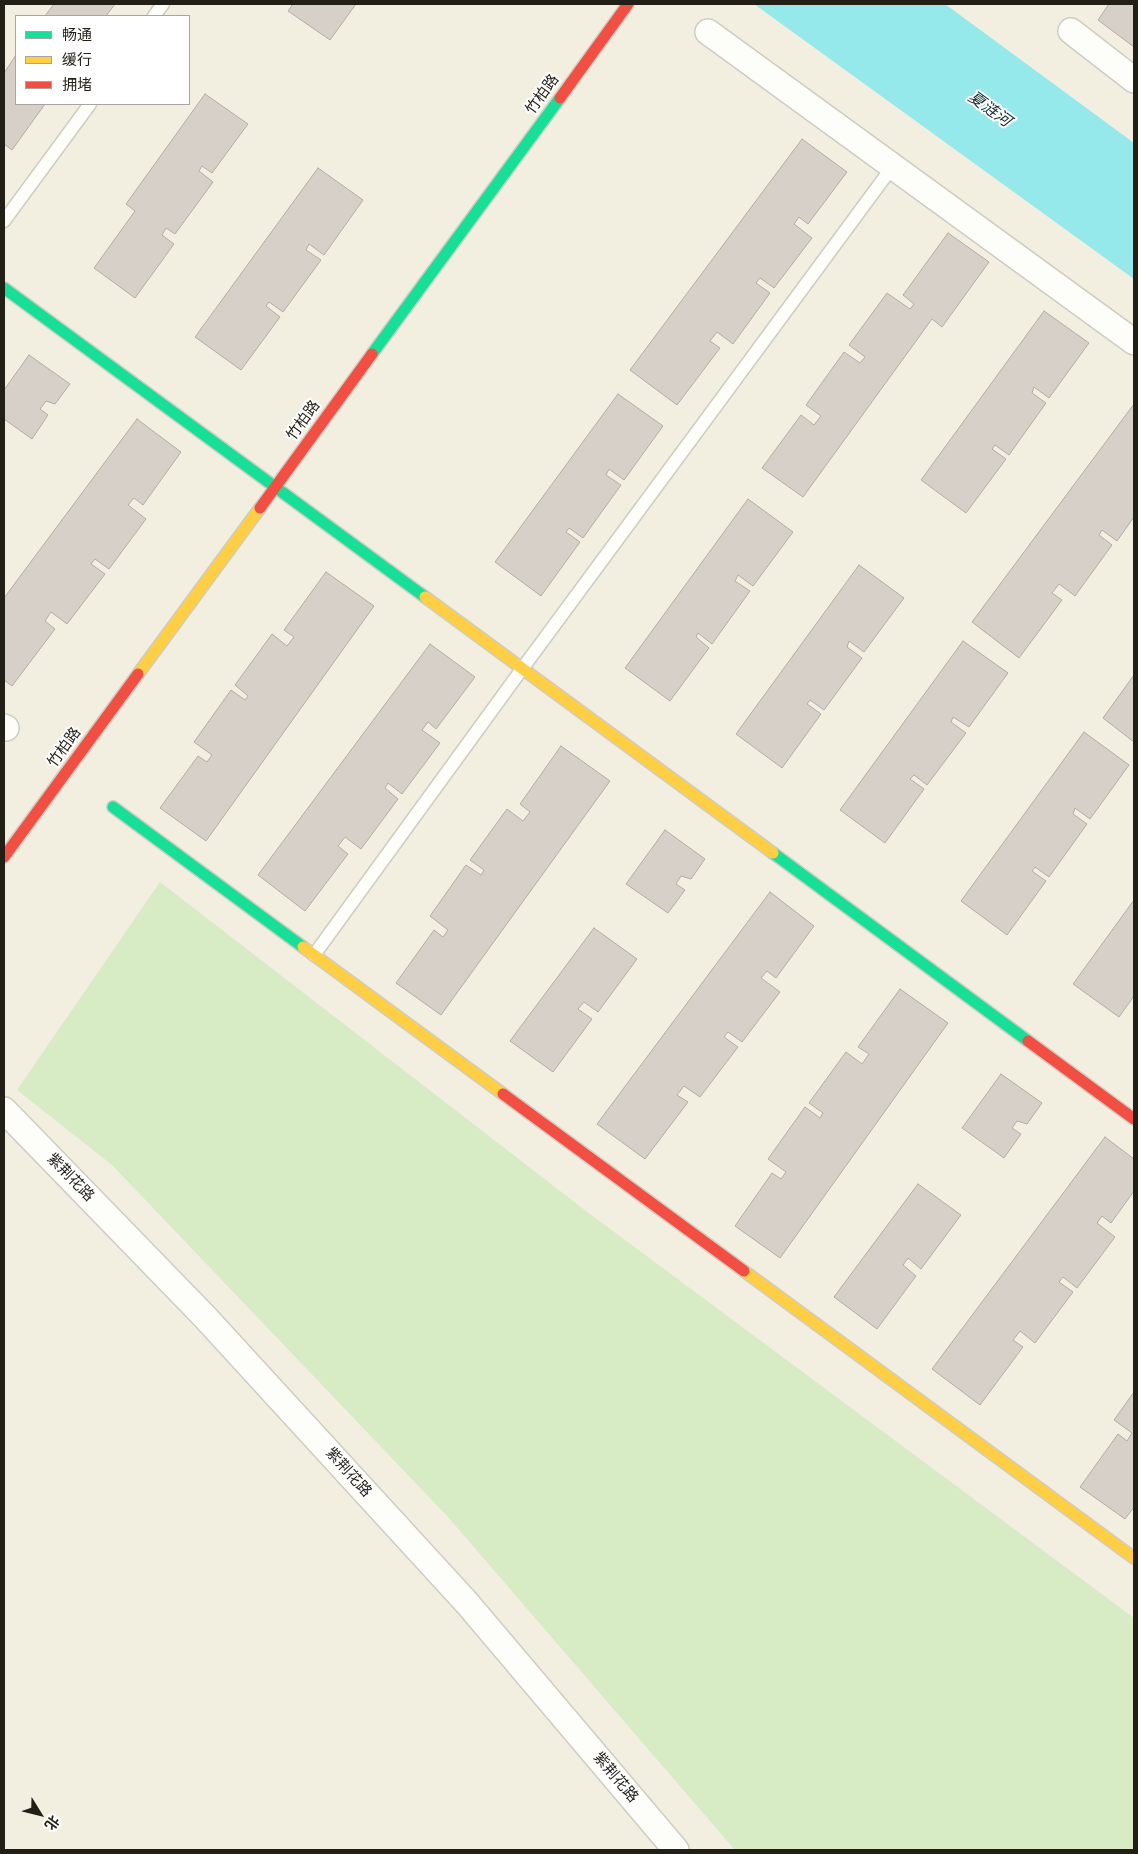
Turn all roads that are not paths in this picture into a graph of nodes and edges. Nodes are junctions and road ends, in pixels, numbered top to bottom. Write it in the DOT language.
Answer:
graph roads {
  1 [pos="163,4"];
  2 [pos="628,4"];
  3 [pos="155,15"];
  4 [pos="1070,31"];
  5 [pos="708,32"];
  6 [pos="1134,80"];
  7 [pos="89,105"];
  8 [pos="893,166"];
  9 [pos="4,221"];
  10 [pos="4,288"];
  11 [pos="1134,342"];
  12 [pos="274,487"];
  13 [pos="522,669"];
  14 [pos="113,807"];
  15 [pos="4,857"];
  16 [pos="314,955"];
  17 [pos="4,1110"];
  18 [pos="1134,1119"];
  19 [pos="1134,1558"];
  20 [pos="676,1850"];
  1 -- 3 [label="lane"];
  2 -- 12 [label="street, 竹柏路"];
  4 -- 6 [label="street"];
  5 -- 8 [label="street"];
  7 -- 9 [label="lane"];
  8 -- 11 [label="street"];
  8 -- 13 [label="lane"];
  10 -- 12 [label="street"];
  12 -- 13 [label="street"];
  12 -- 15 [label="street, 竹柏路"];
  13 -- 16 [label="lane"];
  13 -- 18 [label="street"];
  14 -- 16 [label="street"];
  16 -- 19 [label="street"];
  17 -- 20 [label="street, 紫荆花路"];
}
